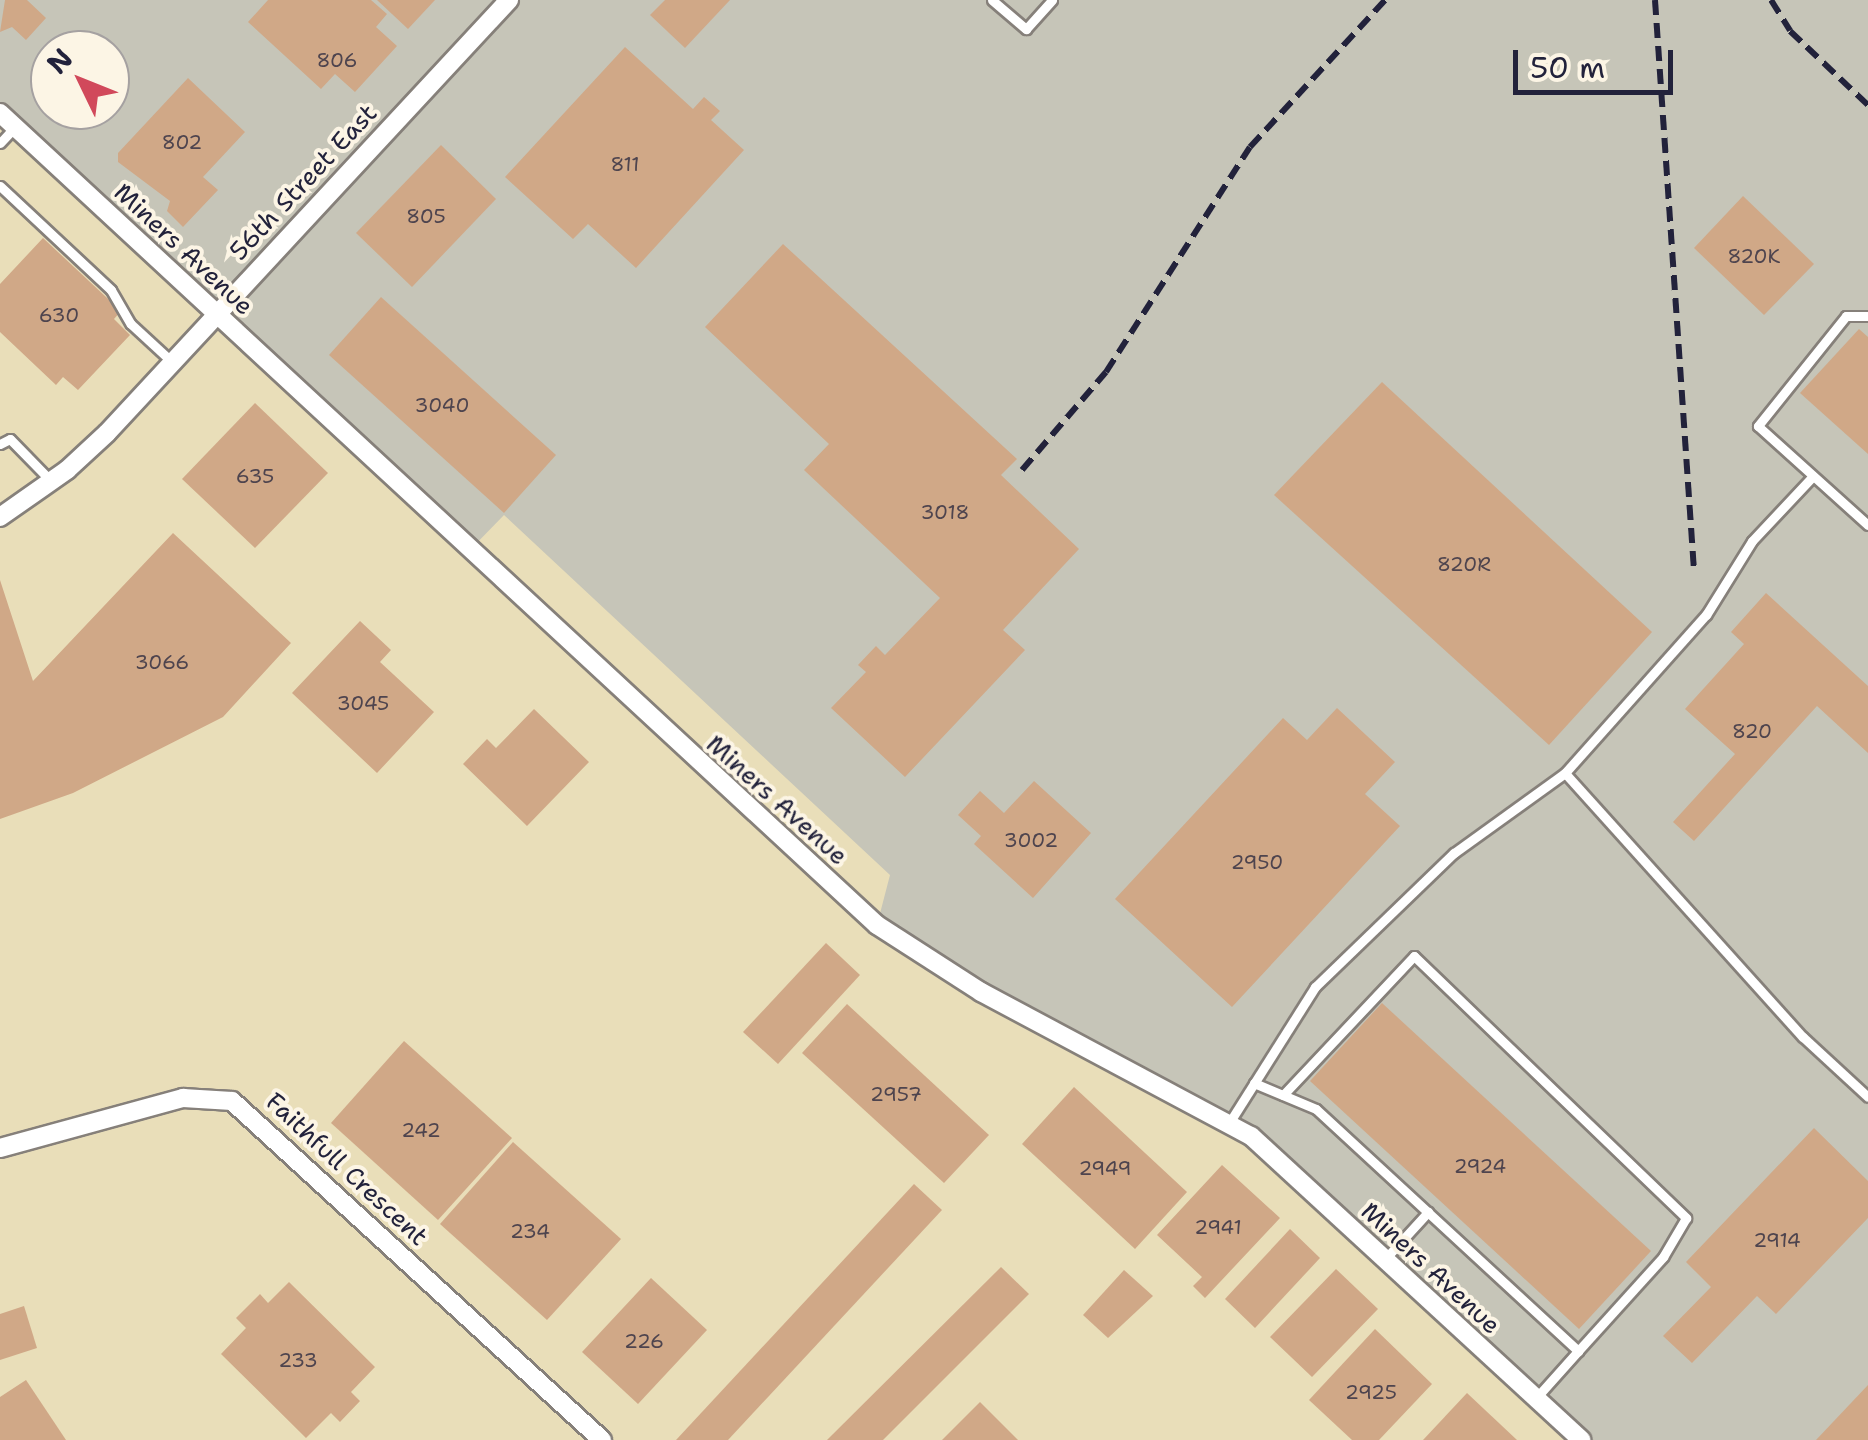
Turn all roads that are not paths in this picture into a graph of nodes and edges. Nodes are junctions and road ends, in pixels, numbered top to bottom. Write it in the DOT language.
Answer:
graph roads {
  1 [pos="510,0"];
  2 [pos="992,0"];
  3 [pos="1052,0"];
  4 [pos="0,112"];
  5 [pos="16,127"];
  6 [pos="0,144"];
  7 [pos="0,186"];
  8 [pos="215,312"];
  9 [pos="1868,316"];
  10 [pos="170,360"];
  11 [pos="0,444"];
  12 [pos="1813,476"];
  13 [pos="52,482"];
  14 [pos="0,517"];
  15 [pos="1868,525"];
  16 [pos="1565,773"];
  17 [pos="1254,1084"];
  18 [pos="1283,1095"];
  19 [pos="1868,1097"];
  20 [pos="1229,1123"];
  21 [pos="0,1148"];
  22 [pos="1428,1212"];
  23 [pos="1386,1260"];
  24 [pos="1578,1351"];
  25 [pos="1536,1398"];
  26 [pos="602,1440"];
  27 [pos="1582,1440"];
  1 -- 8 [label="street, 56th Street East"];
  2 -- 3 [label="lane"];
  4 -- 5 [label="street, Miners Avenue"];
  5 -- 6 [label="lane"];
  5 -- 8 [label="street, Miners Avenue"];
  7 -- 10 [label="lane"];
  8 -- 10 [label="street, 56th Street East"];
  8 -- 20 [label="street, Miners Avenue"];
  9 -- 12 [label="lane"];
  10 -- 13 [label="street, 56th Street East"];
  11 -- 13 [label="lane"];
  12 -- 15 [label="lane"];
  12 -- 16 [label="lane"];
  13 -- 14 [label="street, 56th Street East"];
  16 -- 17 [label="lane"];
  16 -- 19 [label="lane"];
  17 -- 18 [label="lane"];
  17 -- 20 [label="lane"];
  18 -- 22 [label="lane"];
  18 -- 24 [label="lane"];
  20 -- 23 [label="street, Miners Avenue"];
  21 -- 26 [label="street, Faithfull Crescent"];
  22 -- 23 [label="lane"];
  22 -- 24 [label="lane"];
  23 -- 25 [label="street, Miners Avenue"];
  24 -- 25 [label="lane"];
  25 -- 27 [label="street, Miners Avenue"];
}
